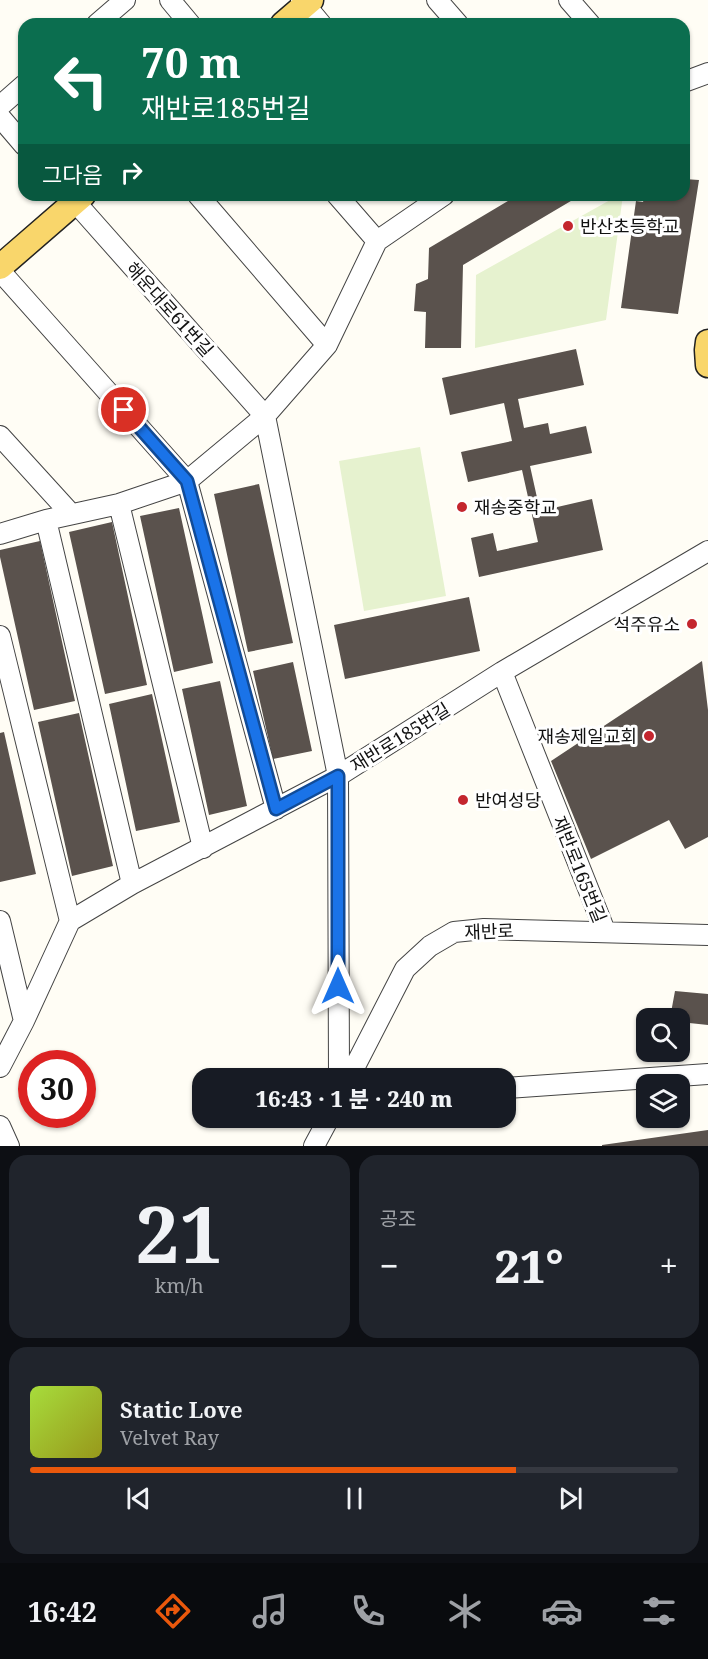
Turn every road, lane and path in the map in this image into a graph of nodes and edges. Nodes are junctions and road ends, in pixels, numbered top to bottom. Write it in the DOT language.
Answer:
graph roads {
  1 [pos="125,0"];
  2 [pos="170,0"];
  3 [pos="437,0"];
  4 [pos="569,0"];
  5 [pos="306,2"];
  6 [pos="104,18"];
  7 [pos="185,18"];
  8 [pos="289,18"];
  9 [pos="317,18"];
  10 [pos="453,18"];
  11 [pos="585,18"];
  12 [pos="708,73"];
  13 [pos="690,80"];
  14 [pos="18,90"];
  15 [pos="0,106"];
  16 [pos="0,117"];
  17 [pos="18,138"];
  18 [pos="72,201"];
  19 [pos="79,201"];
  20 [pos="203,201"];
  21 [pos="343,201"];
  22 [pos="435,201"];
  23 [pos="377,241"];
  24 [pos="0,267"];
  25 [pos="0,271"];
  26 [pos="327,345"];
  27 [pos="265,416"];
  28 [pos="0,436"];
  29 [pos="187,481"];
  30 [pos="119,504"];
  31 [pos="71,514"];
  32 [pos="46,520"];
  33 [pos="0,534"];
  34 [pos="708,551"];
  35 [pos="0,636"];
  36 [pos="502,672"];
  37 [pos="338,776"];
  38 [pos="276,809"];
  39 [pos="203,848"];
  40 [pos="132,884"];
  41 [pos="0,921"];
  42 [pos="70,921"];
  43 [pos="605,931"];
  44 [pos="708,935"];
  45 [pos="24,1021"];
  46 [pos="0,1067"];
  47 [pos="339,1068"];
  48 [pos="354,1068"];
  49 [pos="708,1074"];
  50 [pos="516,1087"];
  51 [pos="0,1126"];
  52 [pos="324,1128"];
  53 [pos="9,1146"];
  54 [pos="314,1146"];
  1 -- 6 [label="street"];
  2 -- 7 [label="street"];
  3 -- 10 [label="street"];
  4 -- 11 [label="street"];
  5 -- 8 [label="main road"];
  5 -- 9 [label="street"];
  12 -- 13 [label="street"];
  14 -- 15 [label="street"];
  16 -- 17 [label="street"];
  18 -- 24 [label="main road, 해운대로61번길"];
  19 -- 27 [label="street, 해운대로61번길"];
  20 -- 26 [label="street"];
  21 -- 23 [label="street"];
  22 -- 23 [label="street"];
  23 -- 26 [label="street"];
  25 -- 29 [label="street"];
  26 -- 27 [label="street"];
  27 -- 29 [label="street"];
  27 -- 37 [label="street"];
  28 -- 31 [label="street"];
  29 -- 30 [label="street"];
  29 -- 38 [label="street"];
  30 -- 31 [label="street"];
  30 -- 39 [label="street"];
  31 -- 32 [label="street"];
  32 -- 33 [label="street"];
  32 -- 40 [label="street"];
  34 -- 36 [label="street, 재반로185번길"];
  35 -- 42 [label="street"];
  36 -- 37 [label="street, 재반로185번길"];
  36 -- 43 [label="street, 재반로165번길"];
  37 -- 38 [label="street, 재반로185번길"];
  37 -- 47 [label="street"];
  38 -- 39 [label="street, 재반로185번길"];
  39 -- 40 [label="street, 재반로185번길"];
  40 -- 42 [label="street, 재반로185번길"];
  41 -- 45 [label="street"];
  42 -- 45 [label="street"];
  43 -- 44 [label="street, 재반로"];
  43 -- 48 [label="street, 재반로"];
  45 -- 46 [label="street"];
  49 -- 50 [label="street"];
  51 -- 53 [label="street"];
  52 -- 54 [label="street"];
}
